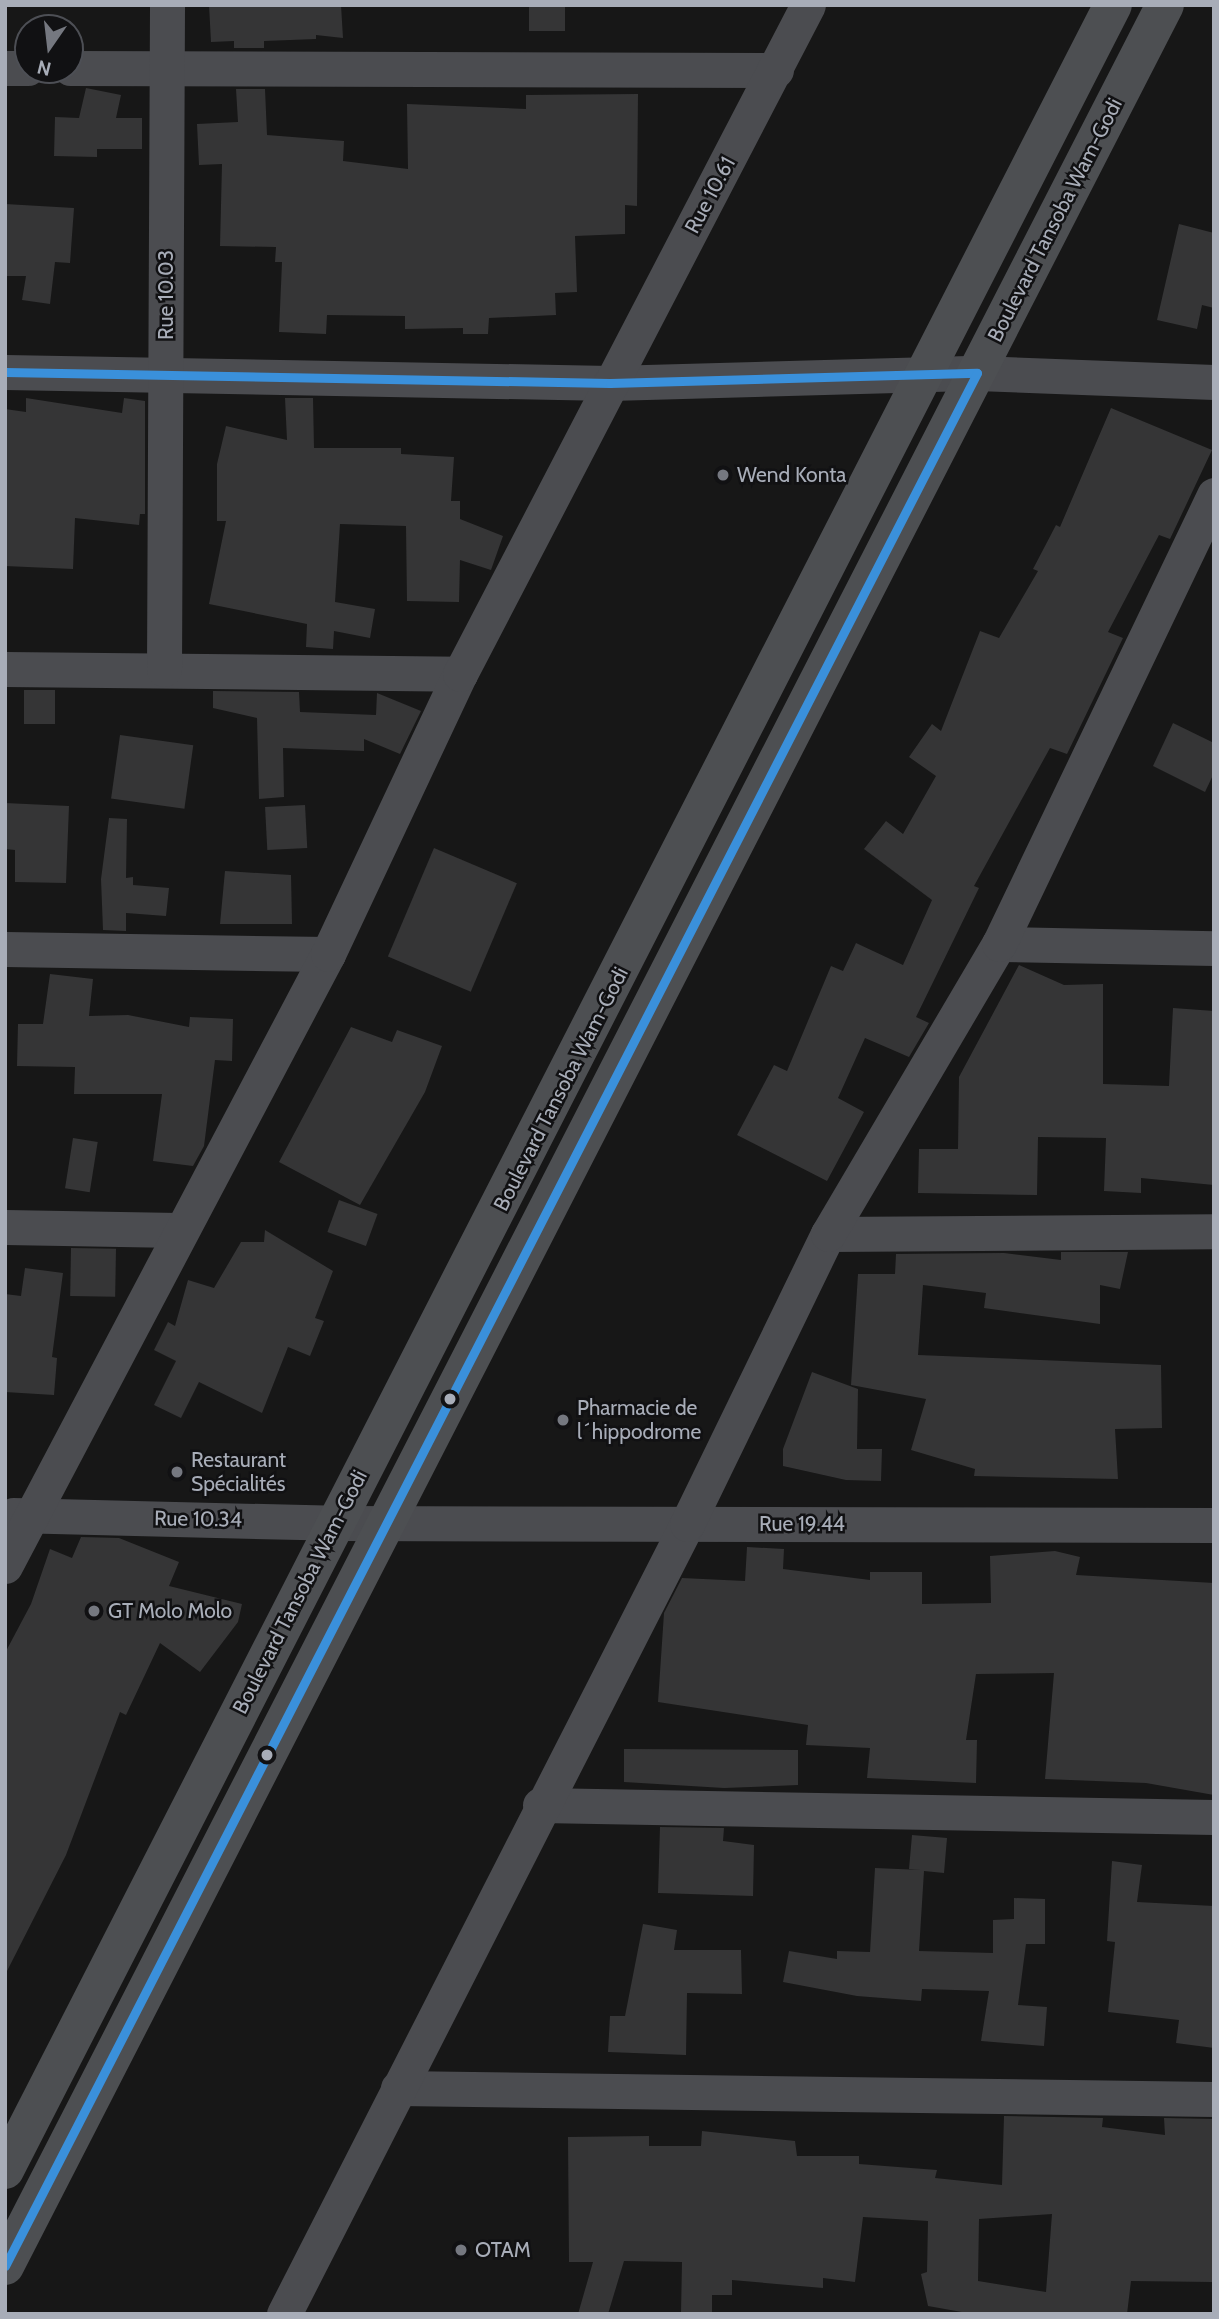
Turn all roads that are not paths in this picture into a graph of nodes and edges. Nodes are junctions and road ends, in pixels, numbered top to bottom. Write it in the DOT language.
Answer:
graph roads {
  1 [pos="167,5"];
  2 [pos="808,5"];
  3 [pos="1113,5"];
  4 [pos="1165,5"];
  5 [pos="84,68"];
  6 [pos="167,68"];
  7 [pos="776,70"];
  8 [pos="5,372"];
  9 [pos="166,373"];
  10 [pos="977,373"];
  11 [pos="923,377"];
  12 [pos="1214,382"];
  13 [pos="610,383"];
  14 [pos="1214,495"];
  15 [pos="5,669"];
  16 [pos="164,669"];
  17 [pos="460,674"];
  18 [pos="999,944"];
  19 [pos="1214,948"];
  20 [pos="5,949"];
  21 [pos="328,954"];
  22 [pos="5,1227"];
  23 [pos="178,1230"];
  24 [pos="1214,1231"];
  25 [pos="828,1234"];
  26 [pos="19,1515"];
  27 [pos="335,1523"];
  28 [pos="391,1523"];
  29 [pos="687,1524"];
  30 [pos="1214,1525"];
  31 [pos="5,1566"];
  32 [pos="540,1805"];
  33 [pos="1214,1817"];
  34 [pos="398,2088"];
  35 [pos="1214,2099"];
  36 [pos="5,2170"];
  37 [pos="5,2266"];
  38 [pos="284,2314"];
  1 -- 6 [label="street, Rue 10.03"];
  2 -- 7 [label="street, Rue 10.61"];
  3 -- 11 [label="main road, Boulevard Tansoba Wam-Godi"];
  4 -- 10 [label="main road, Boulevard Tansoba Wam-Godi"];
  5 -- 6 [label="street"];
  6 -- 7 [label="street"];
  6 -- 9 [label="street, Rue 10.03"];
  7 -- 13 [label="street, Rue 10.61"];
  8 -- 9 [label="street"];
  9 -- 13 [label="street"];
  9 -- 16 [label="street, Rue 10.03"];
  10 -- 11 [label="street"];
  10 -- 12 [label="street"];
  10 -- 28 [label="main road, Boulevard Tansoba Wam-Godi"];
  11 -- 13 [label="street"];
  11 -- 27 [label="main road, Boulevard Tansoba Wam-Godi"];
  13 -- 17 [label="street, Rue 10.61"];
  14 -- 18 [label="street"];
  15 -- 16 [label="street"];
  16 -- 17 [label="street"];
  17 -- 21 [label="street, Rue 10.61"];
  18 -- 19 [label="street"];
  18 -- 25 [label="street"];
  20 -- 21 [label="street"];
  21 -- 23 [label="street, Rue 10.61"];
  22 -- 23 [label="street"];
  23 -- 26 [label="street, Rue 10.61"];
  24 -- 25 [label="street"];
  25 -- 29 [label="street"];
  26 -- 27 [label="street, Rue 10.34"];
  26 -- 31 [label="street, Rue 10.61"];
  27 -- 28 [label="street, Rue 10.34"];
  27 -- 36 [label="main road, Boulevard Tansoba Wam-Godi"];
  28 -- 29 [label="street, Rue 19.44"];
  28 -- 37 [label="main road, Boulevard Tansoba Wam-Godi"];
  29 -- 30 [label="street, Rue 19.44"];
  29 -- 32 [label="street"];
  32 -- 33 [label="street"];
  32 -- 34 [label="street"];
  34 -- 35 [label="street"];
  34 -- 38 [label="street"];
}
